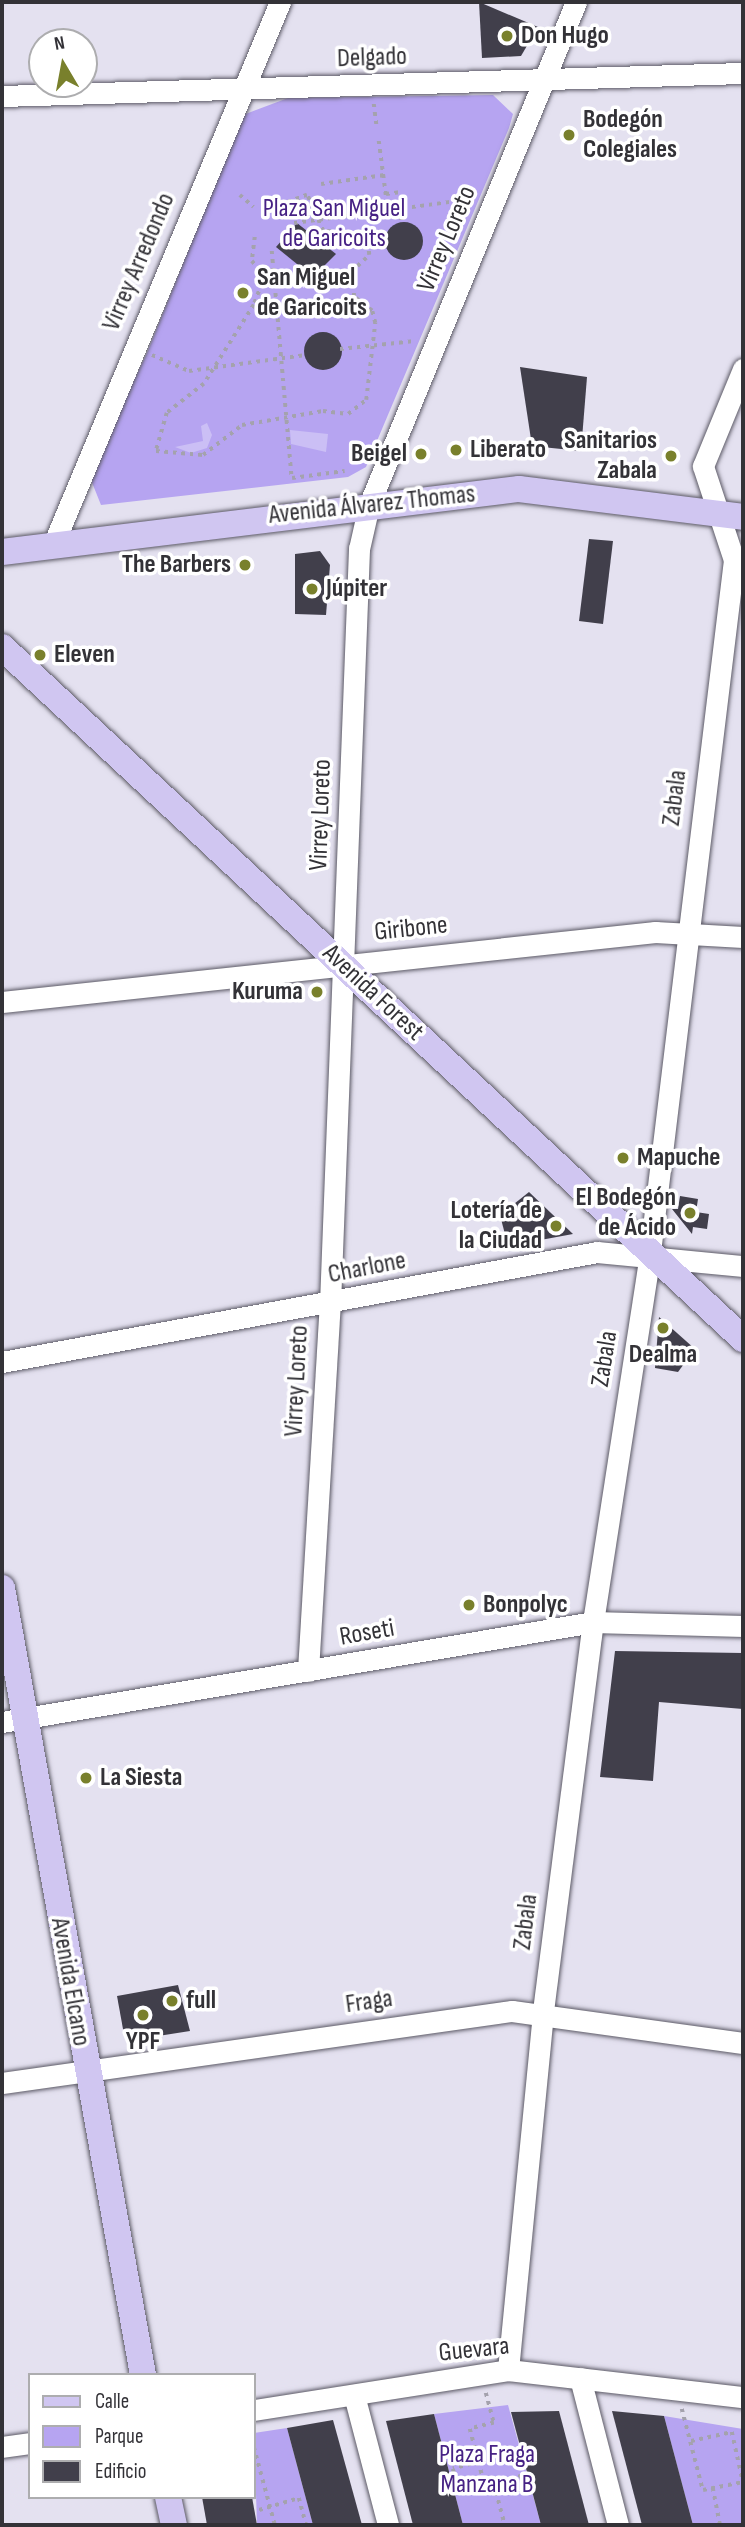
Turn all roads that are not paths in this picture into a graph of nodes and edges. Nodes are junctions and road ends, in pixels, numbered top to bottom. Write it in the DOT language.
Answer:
graph roads {
  1 [pos="280,2"];
  2 [pos="576,2"];
  3 [pos="743,74"];
  4 [pos="543,80"];
  5 [pos="241,90"];
  6 [pos="2,96"];
  7 [pos="743,369"];
  8 [pos="369,505"];
  9 [pos="716,513"];
  10 [pos="743,517"];
  11 [pos="53,545"];
  12 [pos="2,552"];
  13 [pos="2,647"];
  14 [pos="687,932"];
  15 [pos="743,937"];
  16 [pos="343,965"];
  17 [pos="2,1002"];
  18 [pos="650,1252"];
  19 [pos="743,1266"];
  20 [pos="330,1304"];
  21 [pos="743,1339"];
  22 [pos="2,1362"];
  23 [pos="2,1588"];
  24 [pos="593,1622"];
  25 [pos="743,1626"];
  26 [pos="308,1671"];
  27 [pos="13,1720"];
  28 [pos="543,2011"];
  29 [pos="743,2043"];
  30 [pos="85,2070"];
  31 [pos="2,2083"];
  32 [pos="508,2370"];
  33 [pos="143,2373"];
  34 [pos="580,2378"];
  35 [pos="354,2395"];
  36 [pos="743,2397"];
  37 [pos="256,2410"];
  38 [pos="28,2443"];
  39 [pos="2,2447"];
  40 [pos="168,2499"];
  41 [pos="174,2525"];
  42 [pos="388,2525"];
  43 [pos="618,2525"];
  1 -- 5 [label="street, Virrey Arredondo"];
  2 -- 4 [label="street, Virrey Loreto"];
  3 -- 4 [label="street, Delgado"];
  4 -- 5 [label="street, Delgado"];
  4 -- 8 [label="street, Virrey Loreto"];
  5 -- 6 [label="street, Delgado"];
  5 -- 11 [label="street, Virrey Arredondo"];
  7 -- 9 [label="street, Zabala"];
  8 -- 9 [label="main road, Avenida Álvarez Thomas"];
  8 -- 11 [label="main road, Avenida Álvarez Thomas"];
  8 -- 16 [label="street, Virrey Loreto"];
  9 -- 10 [label="main road, Avenida Álvarez Thomas"];
  9 -- 14 [label="street, Zabala"];
  11 -- 12 [label="main road, Avenida Álvarez Thomas"];
  13 -- 16 [label="main road, Avenida Forest"];
  14 -- 15 [label="street, Giribone"];
  14 -- 16 [label="street, Giribone"];
  14 -- 18 [label="street, Zabala"];
  16 -- 17 [label="street, Giribone"];
  16 -- 18 [label="main road, Avenida Forest"];
  16 -- 20 [label="street, Virrey Loreto"];
  18 -- 19 [label="street, Charlone"];
  18 -- 20 [label="street, Charlone"];
  18 -- 21 [label="main road, Avenida Forest"];
  18 -- 24 [label="street, Zabala"];
  20 -- 22 [label="street, Charlone"];
  20 -- 26 [label="street, Virrey Loreto"];
  23 -- 27 [label="main road, Avenida Elcano"];
  24 -- 25 [label="street, Roseti"];
  24 -- 26 [label="street, Roseti"];
  24 -- 28 [label="street, Zabala"];
  26 -- 27 [label="street, Roseti"];
  27 -- 30 [label="main road, Avenida Elcano"];
  28 -- 29 [label="street, Fraga"];
  28 -- 30 [label="street, Fraga"];
  28 -- 32 [label="street, Zabala"];
  30 -- 31 [label="street, Fraga"];
  30 -- 33 [label="main road, Avenida Elcano"];
  32 -- 34 [label="street, Guevara"];
  32 -- 35 [label="street, Guevara"];
  34 -- 36 [label="street, Guevara"];
  34 -- 43 [label="street"];
  35 -- 37 [label="street, Guevara"];
  35 -- 42 [label="street"];
  38 -- 39 [label="street"];
  40 -- 41 [label="main road"];
}
